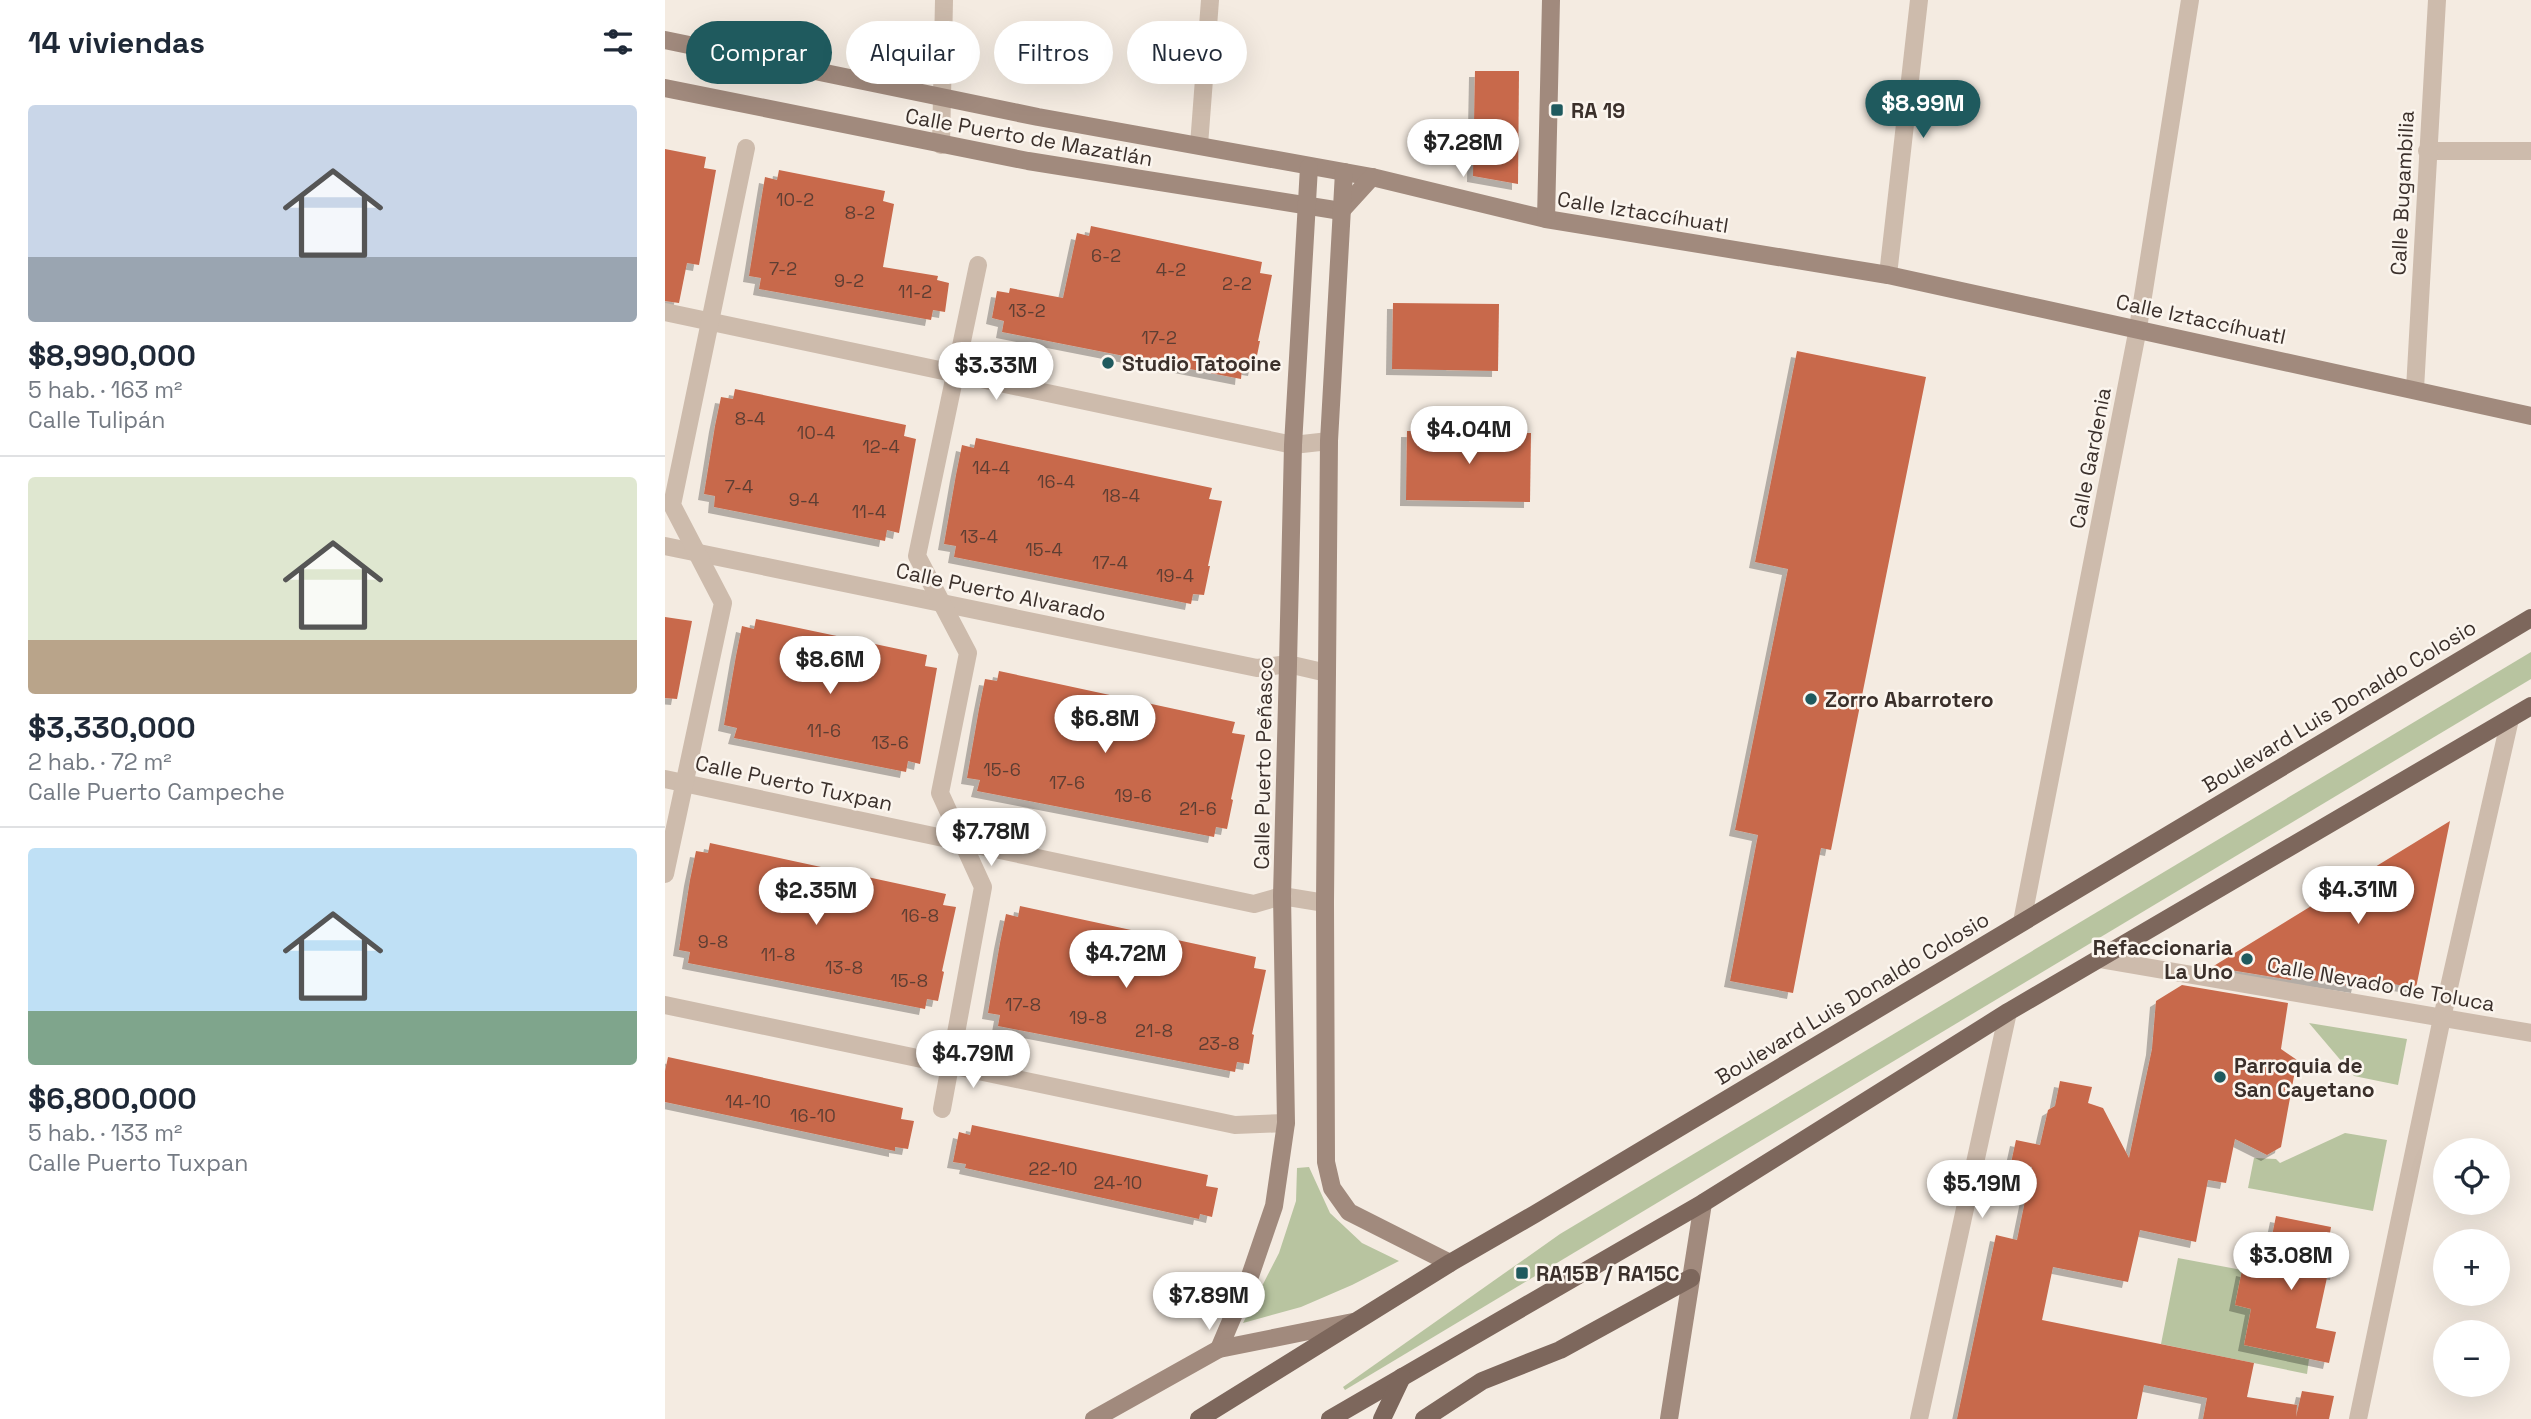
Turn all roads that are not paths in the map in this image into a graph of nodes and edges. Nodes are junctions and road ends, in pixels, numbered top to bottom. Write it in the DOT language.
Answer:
graph roads {
  1 [pos="944,0"];
  2 [pos="1210,0"];
  3 [pos="1551,0"];
  4 [pos="1919,0"];
  5 [pos="2190,0"];
  6 [pos="2437,0"];
  7 [pos="665,40"];
  8 [pos="665,88"];
  9 [pos="943,97"];
  10 [pos="941,145"];
  11 [pos="1199,145"];
  12 [pos="745,148"];
  13 [pos="2427,151"];
  14 [pos="2531,151"];
  15 [pos="1309,167"];
  16 [pos="1344,172"];
  17 [pos="1372,177"];
  18 [pos="1307,206"];
  19 [pos="1341,211"];
  20 [pos="1546,219"];
  21 [pos="978,265"];
  22 [pos="1888,275"];
  23 [pos="665,312"];
  24 [pos="709,322"];
  25 [pos="2138,328"];
  26 [pos="955,373"];
  27 [pos="2415,389"];
  28 [pos="2531,416"];
  29 [pos="1329,441"];
  30 [pos="1293,445"];
  31 [pos="665,545"];
  32 [pos="696,552"];
  33 [pos="942,603"];
  34 [pos="2531,618"];
  35 [pos="1288,664"];
  36 [pos="1327,673"];
  37 [pos="2531,706"];
  38 [pos="2510,719"];
  39 [pos="665,779"];
  40 [pos="684,783"];
  41 [pos="963,842"];
  42 [pos="665,874"];
  43 [pos="1282,896"];
  44 [pos="1325,903"];
  45 [pos="2022,922"];
  46 [pos="2099,959"];
  47 [pos="665,1005"];
  48 [pos="2008,1012"];
  49 [pos="2442,1018"];
  50 [pos="2531,1033"];
  51 [pos="949,1065"];
  52 [pos="942,1109"];
  53 [pos="1286,1123"];
  54 [pos="1703,1203"];
  55 [pos="1450,1263"];
  56 [pos="1691,1278"];
  57 [pos="1353,1322"];
  58 [pos="1219,1349"];
  59 [pos="1402,1377"];
  60 [pos="1094,1419"];
  61 [pos="1199,1419"];
  62 [pos="1330,1419"];
  63 [pos="1382,1419"];
  64 [pos="1424,1419"];
  65 [pos="1669,1419"];
  66 [pos="1919,1419"];
  67 [pos="2358,1419"];
  1 -- 9 [label="street"];
  2 -- 11 [label="street"];
  3 -- 20 [label="street"];
  4 -- 22 [label="street"];
  5 -- 25 [label="street, Calle Gardenia"];
  6 -- 13 [label="street, Calle Bugambilia"];
  7 -- 9 [label="street, Calle Iztaccíhuatl"];
  8 -- 10 [label="street, Calle Puerto de Mazatlán"];
  9 -- 10 [label="street"];
  9 -- 11 [label="street, Calle Iztaccíhuatl"];
  10 -- 18 [label="street, Calle Puerto de Mazatlán"];
  11 -- 15 [label="street, Calle Iztaccíhuatl"];
  12 -- 24 [label="street"];
  13 -- 14 [label="street"];
  13 -- 27 [label="street, Calle Bugambilia"];
  15 -- 16 [label="street, Calle Iztaccíhuatl"];
  15 -- 18 [label="street, Calle Puerto Peñasco"];
  16 -- 17 [label="street, Calle Iztaccíhuatl"];
  16 -- 19 [label="street"];
  17 -- 19 [label="street"];
  17 -- 20 [label="street, Calle Iztaccíhuatl"];
  18 -- 19 [label="street, Calle Puerto de Mazatlán"];
  18 -- 30 [label="street, Calle Puerto Peñasco"];
  19 -- 29 [label="street"];
  20 -- 22 [label="street, Calle Iztaccíhuatl"];
  21 -- 26 [label="street"];
  22 -- 25 [label="street, Calle Iztaccíhuatl"];
  23 -- 24 [label="street"];
  24 -- 26 [label="street"];
  24 -- 32 [label="street"];
  25 -- 27 [label="street, Calle Iztaccíhuatl"];
  25 -- 45 [label="street, Calle Gardenia"];
  26 -- 30 [label="street"];
  26 -- 33 [label="street"];
  27 -- 28 [label="street, Calle Iztaccíhuatl"];
  29 -- 30 [label="street"];
  29 -- 36 [label="street"];
  30 -- 35 [label="street, Calle Puerto Peñasco"];
  31 -- 32 [label="street, Calle Puerto Alvarado"];
  32 -- 33 [label="street, Calle Puerto Alvarado"];
  32 -- 40 [label="street"];
  33 -- 35 [label="street, Calle Puerto Alvarado"];
  33 -- 41 [label="street"];
  34 -- 45 [label="main road, Boulevard Luis Donaldo Colosio"];
  35 -- 36 [label="street, Calle Puerto Alvarado"];
  35 -- 43 [label="street, Calle Puerto Peñasco"];
  36 -- 44 [label="street"];
  37 -- 38 [label="main road"];
  38 -- 46 [label="main road"];
  38 -- 49 [label="street"];
  39 -- 40 [label="street, Calle Puerto Tuxpan"];
  40 -- 41 [label="street, Calle Puerto Tuxpan"];
  40 -- 42 [label="street"];
  41 -- 43 [label="street, Calle Puerto Tuxpan"];
  41 -- 51 [label="street"];
  43 -- 44 [label="street, Calle Puerto Tuxpan"];
  43 -- 53 [label="street, Calle Puerto Peñasco"];
  44 -- 55 [label="street"];
  45 -- 55 [label="main road, Boulevard Luis Donaldo Colosio"];
  46 -- 48 [label="main road"];
  46 -- 49 [label="street, Calle Nevado de Toluca"];
  47 -- 51 [label="street"];
  48 -- 54 [label="main road"];
  48 -- 66 [label="street"];
  49 -- 50 [label="street, Calle Nevado de Toluca"];
  49 -- 67 [label="street"];
  51 -- 52 [label="street"];
  51 -- 53 [label="street"];
  53 -- 58 [label="street, Calle Puerto Peñasco"];
  54 -- 56 [label="street"];
  54 -- 59 [label="main road"];
  55 -- 57 [label="main road, Boulevard Luis Donaldo Colosio"];
  56 -- 64 [label="main road"];
  56 -- 65 [label="street"];
  57 -- 58 [label="street"];
  57 -- 61 [label="main road, Boulevard Luis Donaldo Colosio"];
  58 -- 60 [label="street"];
  59 -- 62 [label="main road"];
  59 -- 63 [label="main road"];
}
